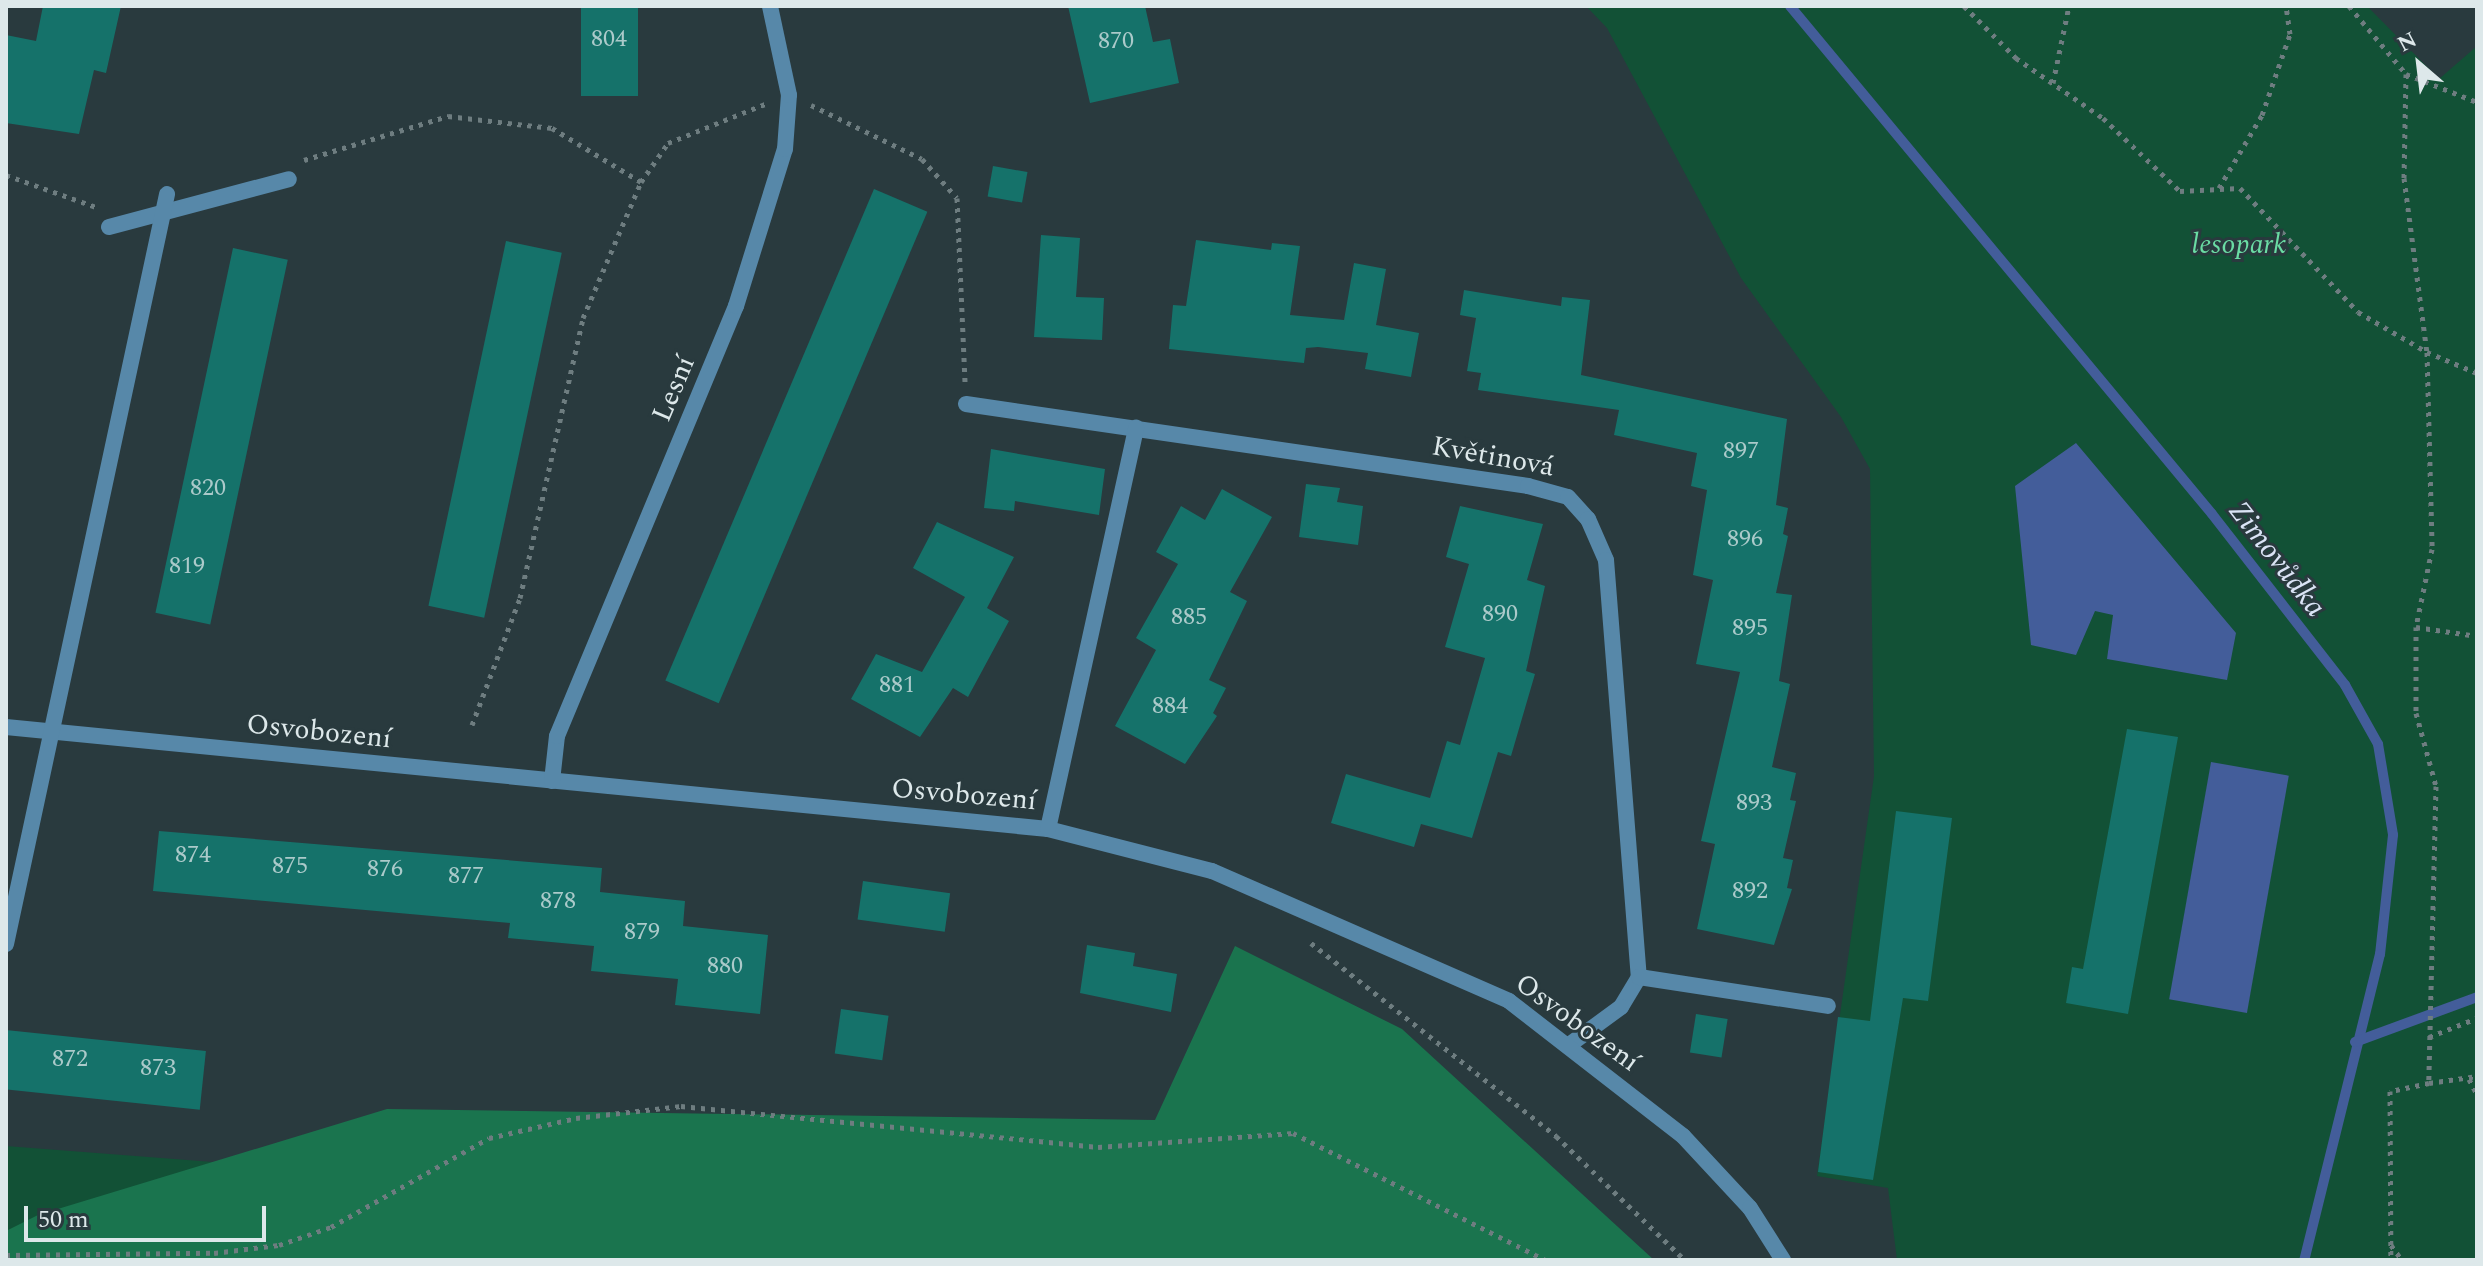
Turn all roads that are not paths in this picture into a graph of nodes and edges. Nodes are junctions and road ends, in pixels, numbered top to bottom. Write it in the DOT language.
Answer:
graph roads {
  1 [pos="770,6"];
  2 [pos="289,179"];
  3 [pos="167,194"];
  4 [pos="164,213"];
  5 [pos="109,227"];
  6 [pos="966,404"];
  7 [pos="1136,428"];
  8 [pos="6,727"];
  9 [pos="48,731"];
  10 [pos="552,781"];
  11 [pos="1048,829"];
  12 [pos="6,944"];
  13 [pos="1639,977"];
  14 [pos="1828,1006"];
  15 [pos="1569,1045"];
  16 [pos="1783,1260"];
  1 -- 10 [label="street, Lesní"];
  2 -- 4 [label="street"];
  3 -- 4 [label="street"];
  4 -- 5 [label="street"];
  4 -- 9 [label="street"];
  6 -- 7 [label="street, Květinová"];
  7 -- 11 [label="street"];
  7 -- 13 [label="street, Květinová"];
  8 -- 9 [label="street, Osvobození"];
  9 -- 10 [label="street, Osvobození"];
  9 -- 12 [label="street"];
  10 -- 11 [label="street, Osvobození"];
  11 -- 15 [label="street, Osvobození"];
  13 -- 14 [label="street"];
  13 -- 15 [label="street"];
  15 -- 16 [label="street, Osvobození"];
}
